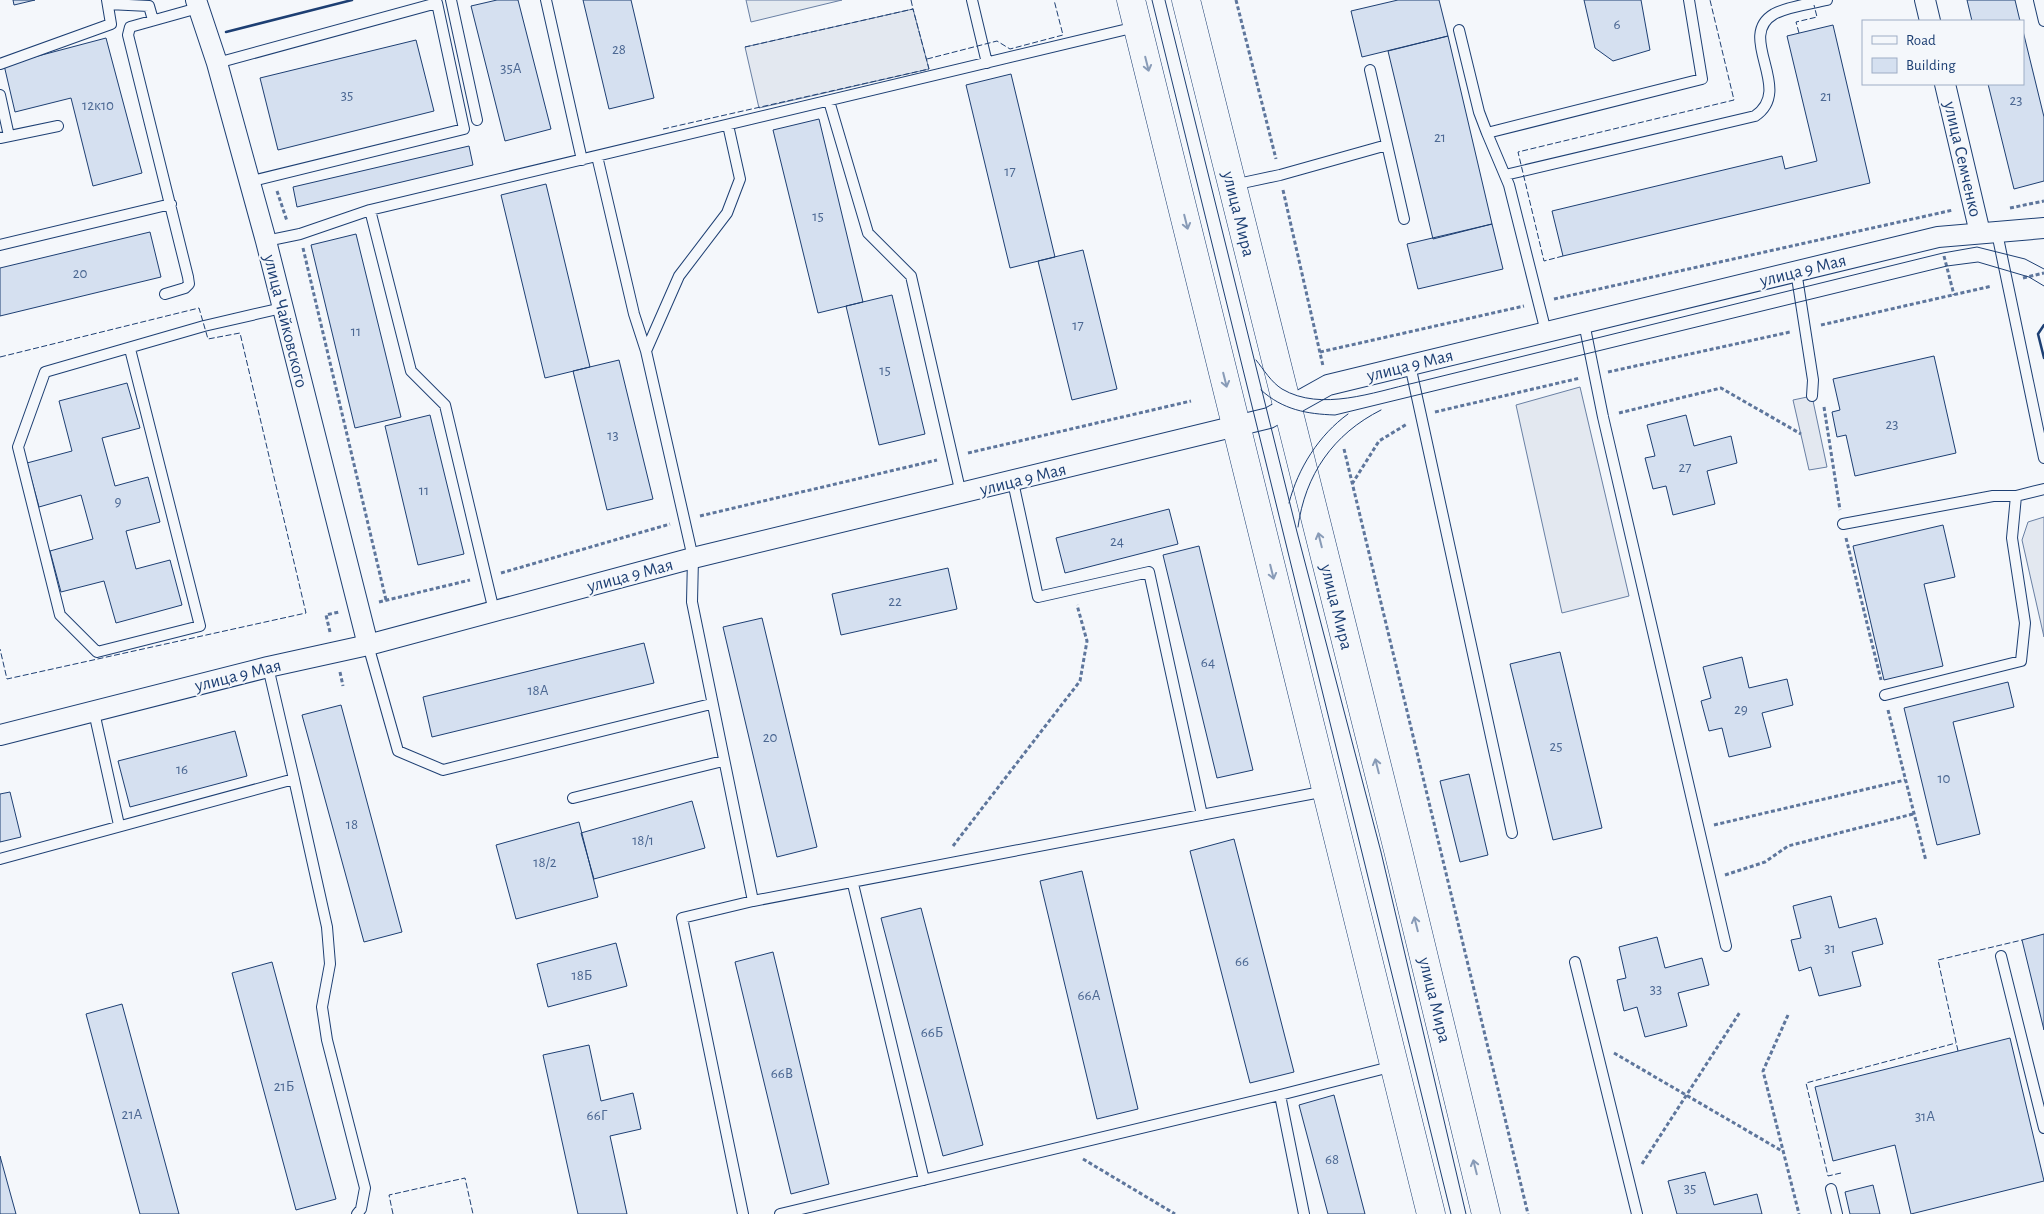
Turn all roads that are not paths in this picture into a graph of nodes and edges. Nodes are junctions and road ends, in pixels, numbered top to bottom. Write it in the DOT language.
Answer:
graph roads {
  1 [pos="450,0"];
  2 [pos="546,0"];
  3 [pos="972,0"];
  4 [pos="1131,0"];
  5 [pos="1186,0"];
  6 [pos="1689,0"];
  7 [pos="1827,0"];
  8 [pos="1926,0"];
  9 [pos="2038,0"];
  10 [pos="108,2"];
  11 [pos="197,4"];
  12 [pos="153,20"];
  13 [pos="1930,20"];
  14 [pos="2044,21"];
  15 [pos="1138,27"];
  16 [pos="1459,30"];
  17 [pos="217,63"];
  18 [pos="987,63"];
  19 [pos="0,64"];
  20 [pos="1370,70"];
  21 [pos="1945,85"];
  22 [pos="0,95"];
  23 [pos="829,101"];
  24 [pos="477,120"];
  25 [pos="728,125"];
  26 [pos="58,126"];
  27 [pos="1487,133"];
  28 [pos="4,137"];
  29 [pos="1387,145"];
  30 [pos="597,156"];
  31 [pos="582,160"];
  32 [pos="1505,176"];
  33 [pos="248,182"];
  34 [pos="1231,185"];
  35 [pos="171,204"];
  36 [pos="370,210"];
  37 [pos="1404,219"];
  38 [pos="2044,228"];
  39 [pos="1989,233"];
  40 [pos="266,241"];
  41 [pos="0,245"];
  42 [pos="1796,271"];
  43 [pos="165,294"];
  44 [pos="282,308"];
  45 [pos="1584,323"];
  46 [pos="1546,332"];
  47 [pos="130,349"];
  48 [pos="646,351"];
  49 [pos="1410,365"];
  50 [pos="1812,396"];
  51 [pos="1287,408"];
  52 [pos="1236,426"];
  53 [pos="2044,458"];
  54 [pos="1013,482"];
  55 [pos="2044,489"];
  56 [pos="962,494"];
  57 [pos="2016,496"];
  58 [pos="1843,524"];
  59 [pos="693,558"];
  60 [pos="494,611"];
  61 [pos="368,645"];
  62 [pos="268,667"];
  63 [pos="1885,695"];
  64 [pos="711,704"];
  65 [pos="94,712"];
  66 [pos="0,735"];
  67 [pos="723,761"];
  68 [pos="294,779"];
  69 [pos="1327,791"];
  70 [pos="572,798"];
  71 [pos="1202,815"];
  72 [pos="119,825"];
  73 [pos="1512,834"];
  74 [pos="0,859"];
  75 [pos="853,884"];
  76 [pos="753,901"];
  77 [pos="1726,946"];
  78 [pos="2001,956"];
  79 [pos="1575,962"];
  80 [pos="1394,1065"];
  81 [pos="1280,1095"];
  82 [pos="2044,1128"];
  83 [pos="924,1180"];
  84 [pos="1831,1189"];
  85 [pos="357,1214"];
  86 [pos="743,1214"];
  87 [pos="780,1214"];
  88 [pos="1304,1214"];
  89 [pos="1431,1214"];
  90 [pos="1486,1214"];
  91 [pos="1637,1214"];
  92 [pos="1837,1214"];
  1 -- 24 [label="lane"];
  2 -- 31 [label="lane"];
  3 -- 18 [label="lane"];
  4 -- 15 [label="main road"];
  5 -- 34 [label="main road, улица Мира"];
  6 -- 27 [label="lane"];
  7 -- 32 [label="lane"];
  8 -- 13 [label="street"];
  9 -- 14 [label="lane"];
  10 -- 12 [label="lane"];
  10 -- 19 [label="lane"];
  11 -- 12 [label="lane"];
  11 -- 17 [label="street, улица Чайковского"];
  12 -- 35 [label="lane"];
  15 -- 18 [label="lane"];
  15 -- 52 [label="main road, one-way"];
  16 -- 27 [label="lane"];
  17 -- 33 [label="street, улица Чайковского"];
  17 -- 33 [label="lane"];
  18 -- 23 [label="lane"];
  20 -- 29 [label="lane"];
  21 -- 39 [label="street, улица Семченко"];
  22 -- 28 [label="lane"];
  23 -- 25 [label="lane"];
  23 -- 56 [label="lane"];
  25 -- 30 [label="lane"];
  25 -- 48 [label="lane"];
  26 -- 28 [label="lane"];
  27 -- 32 [label="lane"];
  29 -- 34 [label="lane"];
  29 -- 37 [label="lane"];
  30 -- 31 [label="lane"];
  30 -- 48 [label="lane"];
  31 -- 36 [label="lane"];
  32 -- 46 [label="lane"];
  33 -- 40 [label="street, улица Чайковского"];
  34 -- 51 [label="main road, улица Мира"];
  35 -- 41 [label="lane"];
  35 -- 43 [label="lane"];
  36 -- 40 [label="lane"];
  36 -- 60 [label="lane"];
  38 -- 39 [label="street, улица 9 Мая"];
  39 -- 42 [label="street, улица 9 Мая"];
  39 -- 53 [label="lane"];
  40 -- 44 [label="street, улица Чайковского"];
  42 -- 45 [label="street, улица 9 Мая"];
  42 -- 50 [label="lane"];
  44 -- 47 [label="lane"];
  44 -- 61 [label="street, улица Чайковского"];
  45 -- 46 [label="street, улица 9 Мая"];
  45 -- 77 [label="lane"];
  46 -- 49 [label="street, улица 9 Мая"];
  47 -- 47 [label="lane"];
  48 -- 59 [label="lane"];
  49 -- 51 [label="street, улица 9 Мая"];
  49 -- 73 [label="lane"];
  51 -- 52 [label="street, улица 9 Мая"];
  90 -- 51 [label="main road, улица Мира, one-way"];
  52 -- 54 [label="street, улица 9 Мая"];
  52 -- 69 [label="main road, one-way"];
  54 -- 56 [label="street, улица 9 Мая"];
  54 -- 71 [label="lane"];
  55 -- 57 [label="lane"];
  56 -- 59 [label="street, улица 9 Мая"];
  57 -- 58 [label="lane"];
  57 -- 63 [label="lane"];
  59 -- 60 [label="street, улица 9 Мая"];
  59 -- 64 [label="lane"];
  60 -- 61 [label="street, улица 9 Мая"];
  61 -- 62 [label="street, улица 9 Мая"];
  61 -- 64 [label="lane"];
  62 -- 65 [label="street, улица 9 Мая"];
  62 -- 68 [label="lane"];
  64 -- 67 [label="lane"];
  65 -- 66 [label="street, улица 9 Мая"];
  65 -- 72 [label="lane"];
  67 -- 70 [label="lane"];
  67 -- 76 [label="lane"];
  68 -- 72 [label="lane"];
  68 -- 85 [label="lane"];
  69 -- 71 [label="lane"];
  69 -- 80 [label="main road"];
  71 -- 75 [label="lane"];
  72 -- 74 [label="lane"];
  75 -- 76 [label="lane"];
  75 -- 83 [label="lane"];
  76 -- 86 [label="lane"];
  78 -- 82 [label="lane"];
  79 -- 91 [label="lane"];
  80 -- 81 [label="lane"];
  80 -- 89 [label="main road"];
  81 -- 83 [label="lane"];
  81 -- 88 [label="lane"];
  83 -- 87 [label="lane"];
  84 -- 92 [label="lane"];
}
